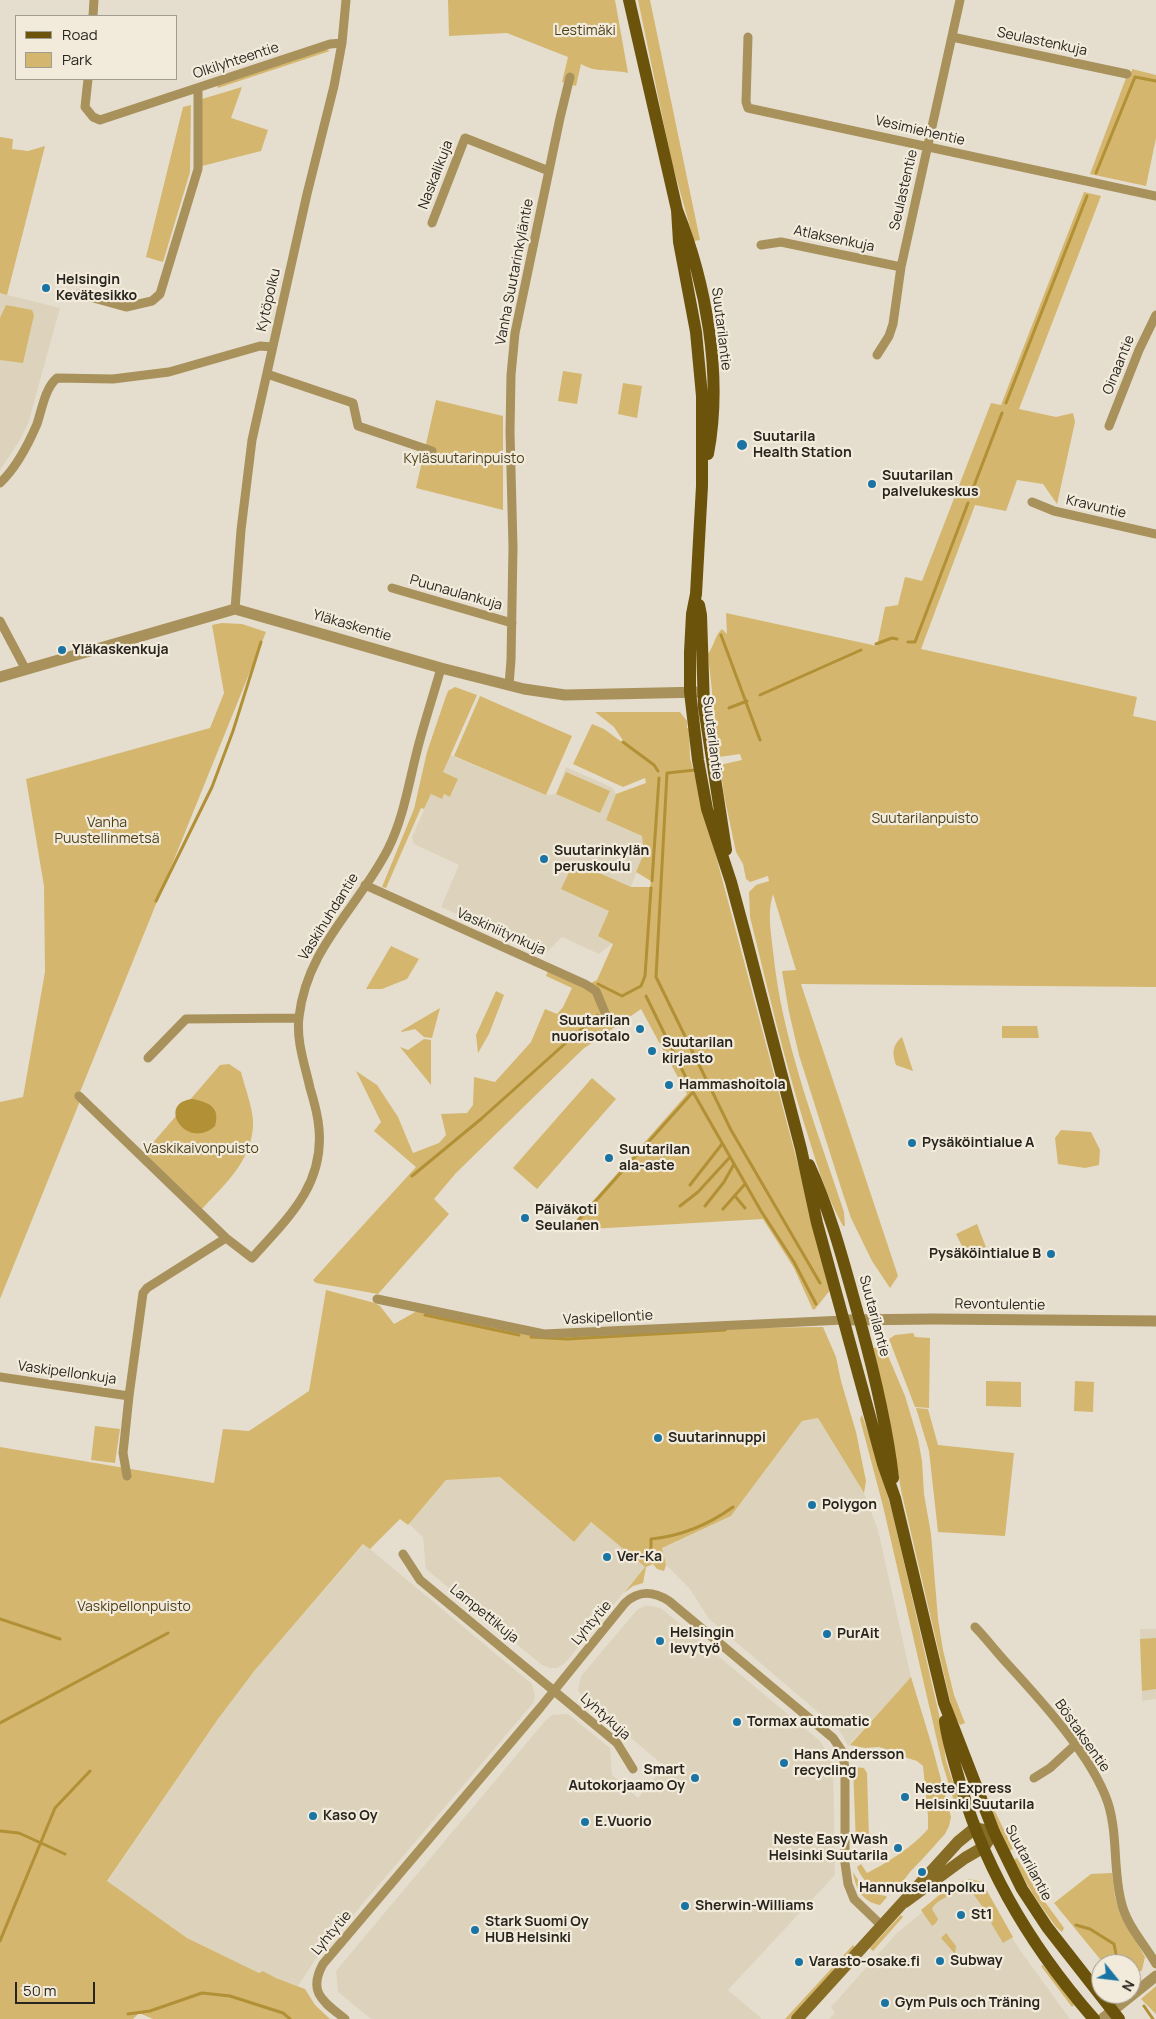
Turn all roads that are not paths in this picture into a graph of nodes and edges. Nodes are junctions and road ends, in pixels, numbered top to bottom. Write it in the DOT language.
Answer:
graph roads {
  1 [pos="94,0"];
  2 [pos="346,0"];
  3 [pos="629,0"];
  4 [pos="960,0"];
  5 [pos="93,15"];
  6 [pos="748,37"];
  7 [pos="952,37"];
  8 [pos="342,43"];
  9 [pos="1127,74"];
  10 [pos="570,77"];
  11 [pos="88,80"];
  12 [pos="198,88"];
  13 [pos="927,147"];
  14 [pos="549,171"];
  15 [pos="1156,196"];
  16 [pos="432,223"];
  17 [pos="761,245"];
  18 [pos="900,267"];
  19 [pos="79,294"];
  20 [pos="1155,319"];
  21 [pos="272,347"];
  22 [pos="877,354"];
  23 [pos="267,374"];
  24 [pos="1109,426"];
  25 [pos="432,451"];
  26 [pos="0,483"];
  27 [pos="1032,502"];
  28 [pos="1156,534"];
  29 [pos="392,588"];
  30 [pos="235,609"];
  31 [pos="0,622"];
  32 [pos="512,623"];
  33 [pos="441,668"];
  34 [pos="26,670"];
  35 [pos="0,677"];
  36 [pos="509,685"];
  37 [pos="697,692"];
  38 [pos="365,885"];
  39 [pos="299,1018"];
  40 [pos="608,1020"];
  41 [pos="148,1058"];
  42 [pos="78,1096"];
  43 [pos="802,1149"];
  44 [pos="226,1238"];
  45 [pos="377,1300"];
  46 [pos="844,1320"];
  47 [pos="860,1321"];
  48 [pos="1156,1321"];
  49 [pos="0,1377"];
  50 [pos="129,1396"];
  51 [pos="127,1476"];
  52 [pos="895,1498"];
  53 [pos="403,1554"];
  54 [pos="975,1627"];
  55 [pos="554,1691"];
  56 [pos="944,1703"];
  57 [pos="1076,1745"];
  58 [pos="633,1769"];
  59 [pos="1034,1778"];
  60 [pos="975,1828"];
  61 [pos="994,1832"];
  62 [pos="984,1847"];
  63 [pos="905,1902"];
  64 [pos="882,1926"];
  65 [pos="1156,1964"];
  66 [pos="1156,1976"];
  67 [pos="1115,2015"];
  68 [pos="345,2019"];
  69 [pos="797,2019"];
  70 [pos="1094,2019"];
  71 [pos="1102,2019"];
  1 -- 5 [label="street"];
  2 -- 8 [label="street, Kytöpolku"];
  3 -- 37 [label="main road, Suutarilantie"];
  4 -- 7 [label="street, Seulastentie"];
  6 -- 13 [label="street, Vesimiehentie"];
  7 -- 9 [label="street, Seulastenkuja"];
  7 -- 13 [label="street, Seulastentie"];
  8 -- 12 [label="street, Olkilyhteentie"];
  8 -- 21 [label="street, Kytöpolku"];
  10 -- 14 [label="street, Vanha Suutarinkyläntie"];
  11 -- 12 [label="street, Olkilyhteentie"];
  12 -- 19 [label="street"];
  13 -- 15 [label="street, Vesimiehentie"];
  13 -- 18 [label="street, Seulastentie"];
  14 -- 16 [label="street, Naskalikuja"];
  14 -- 32 [label="street, Vanha Suutarinkyläntie"];
  17 -- 18 [label="street, Atlaksenkuja"];
  18 -- 22 [label="street, Seulastentie"];
  20 -- 24 [label="street, Oinaantie"];
  21 -- 23 [label="street, Kytöpolku"];
  21 -- 26 [label="street"];
  23 -- 25 [label="street"];
  23 -- 30 [label="street, Kytöpolku"];
  27 -- 28 [label="street, Kravuntie"];
  29 -- 32 [label="street, Puunaulankuja"];
  30 -- 33 [label="street, Yläkaskentie"];
  30 -- 34 [label="street"];
  31 -- 34 [label="street"];
  32 -- 36 [label="street, Vanha Suutarinkyläntie"];
  33 -- 36 [label="street, Yläkaskentie"];
  33 -- 38 [label="street, Vaskihuhdantie"];
  34 -- 35 [label="street"];
  36 -- 37 [label="street, Yläkaskentie"];
  37 -- 43 [label="main road, Suutarilantie"];
  38 -- 39 [label="street, Vaskihuhdantie"];
  38 -- 40 [label="street, Vaskiniitynkuja"];
  39 -- 41 [label="street"];
  39 -- 44 [label="street, Vaskihuhdantie"];
  42 -- 44 [label="street"];
  43 -- 46 [label="main road, Suutarilantie"];
  43 -- 47 [label="main road, Suutarilantie"];
  44 -- 50 [label="street, Vaskipellonkuja"];
  45 -- 46 [label="street, Vaskipellontie"];
  46 -- 47 [label="street, Revontulentie"];
  46 -- 52 [label="main road, Suutarilantie"];
  47 -- 48 [label="street, Revontulentie"];
  47 -- 52 [label="main road, Suutarilantie"];
  49 -- 50 [label="street, Vaskipellonkuja"];
  50 -- 51 [label="street, Vaskipellonkuja"];
  52 -- 56 [label="main road, Suutarilantie"];
  53 -- 55 [label="street, Lampettikuja"];
  54 -- 57 [label="street, Böstaksentie"];
  55 -- 58 [label="street, Lyhtykuja"];
  55 -- 64 [label="street, Lyhtytie"];
  55 -- 68 [label="street, Lyhtytie"];
  56 -- 60 [label="main road, Suutarilantie"];
  56 -- 61 [label="main road, Suutarilantie"];
  57 -- 59 [label="street"];
  57 -- 65 [label="street, Böstaksentie"];
  60 -- 61 [label="main road"];
  60 -- 62 [label="main road, Suutarilantie"];
  60 -- 63 [label="main road"];
  61 -- 62 [label="main road"];
  61 -- 67 [label="main road, Suutarilantie"];
  62 -- 63 [label="main road"];
  62 -- 70 [label="main road, Suutarilantie"];
  63 -- 64 [label="main road"];
  64 -- 69 [label="main road"];
  66 -- 67 [label="street"];
  67 -- 71 [label="street"];
}
